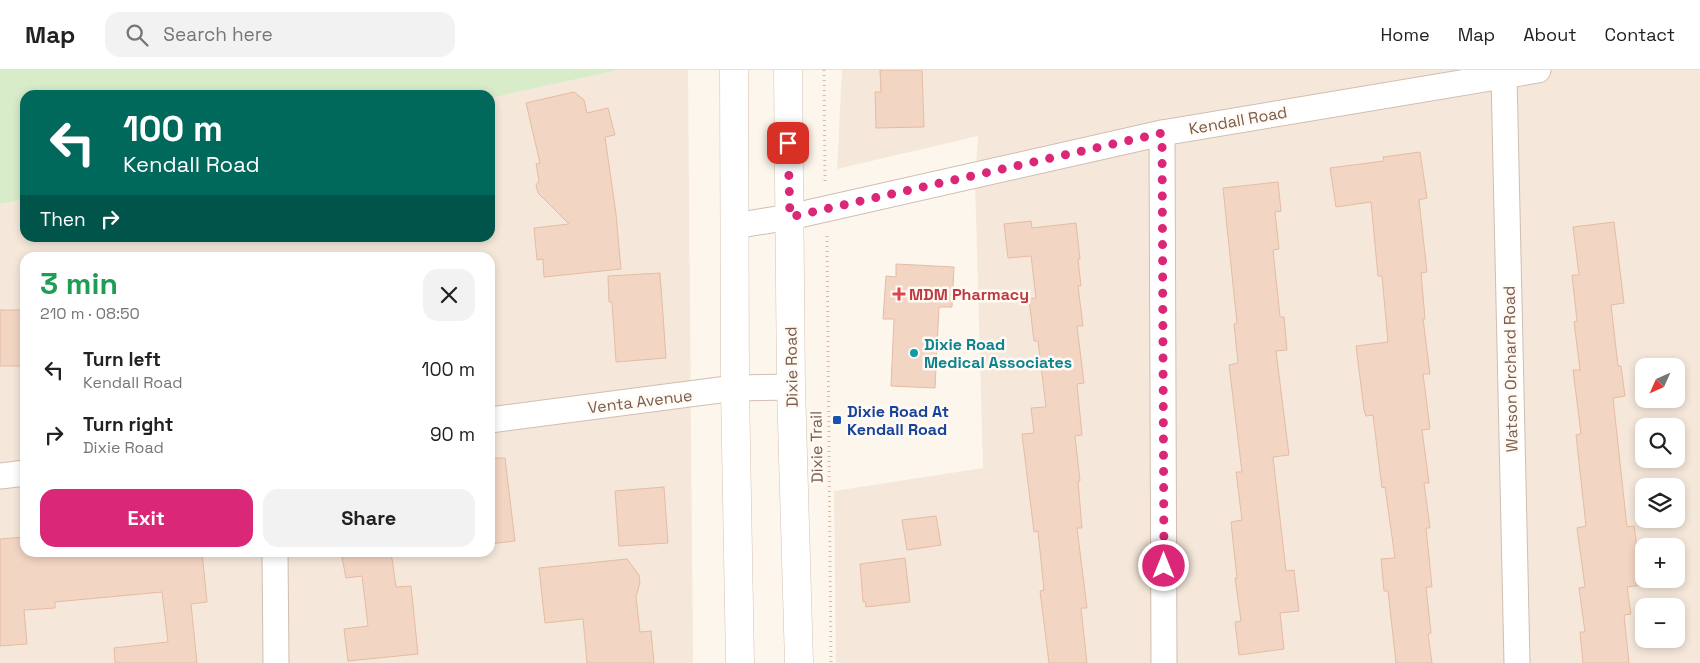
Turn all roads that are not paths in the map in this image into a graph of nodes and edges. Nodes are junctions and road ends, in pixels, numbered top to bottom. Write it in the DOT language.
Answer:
graph roads {
  1 [pos="734,70"];
  2 [pos="788,70"];
  3 [pos="1538,70"];
  4 [pos="1504,75"];
  5 [pos="1162,133"];
  6 [pos="790,217"];
  7 [pos="734,226"];
  8 [pos="791,387"];
  9 [pos="735,388"];
  10 [pos="495,419"];
  11 [pos="20,474"];
  12 [pos="0,476"];
  13 [pos="275,557"];
  14 [pos="276,663"];
  15 [pos="740,663"];
  16 [pos="799,663"];
  17 [pos="1164,663"];
  18 [pos="1517,663"];
  1 -- 7 [label="main road"];
  2 -- 6 [label="main road, Dixie Road"];
  3 -- 4 [label="street, Kendall Road"];
  4 -- 5 [label="street, Kendall Road"];
  4 -- 18 [label="street, Watson Orchard Road"];
  5 -- 6 [label="street, Kendall Road"];
  5 -- 17 [label="street"];
  6 -- 7 [label="street, Kendall Road"];
  6 -- 8 [label="main road, Dixie Road"];
  7 -- 9 [label="main road"];
  8 -- 9 [label="street, Venta Avenue"];
  8 -- 16 [label="main road, Dixie Road"];
  9 -- 10 [label="street, Venta Avenue"];
  9 -- 15 [label="main road"];
  11 -- 12 [label="street"];
  13 -- 14 [label="street"];
}
